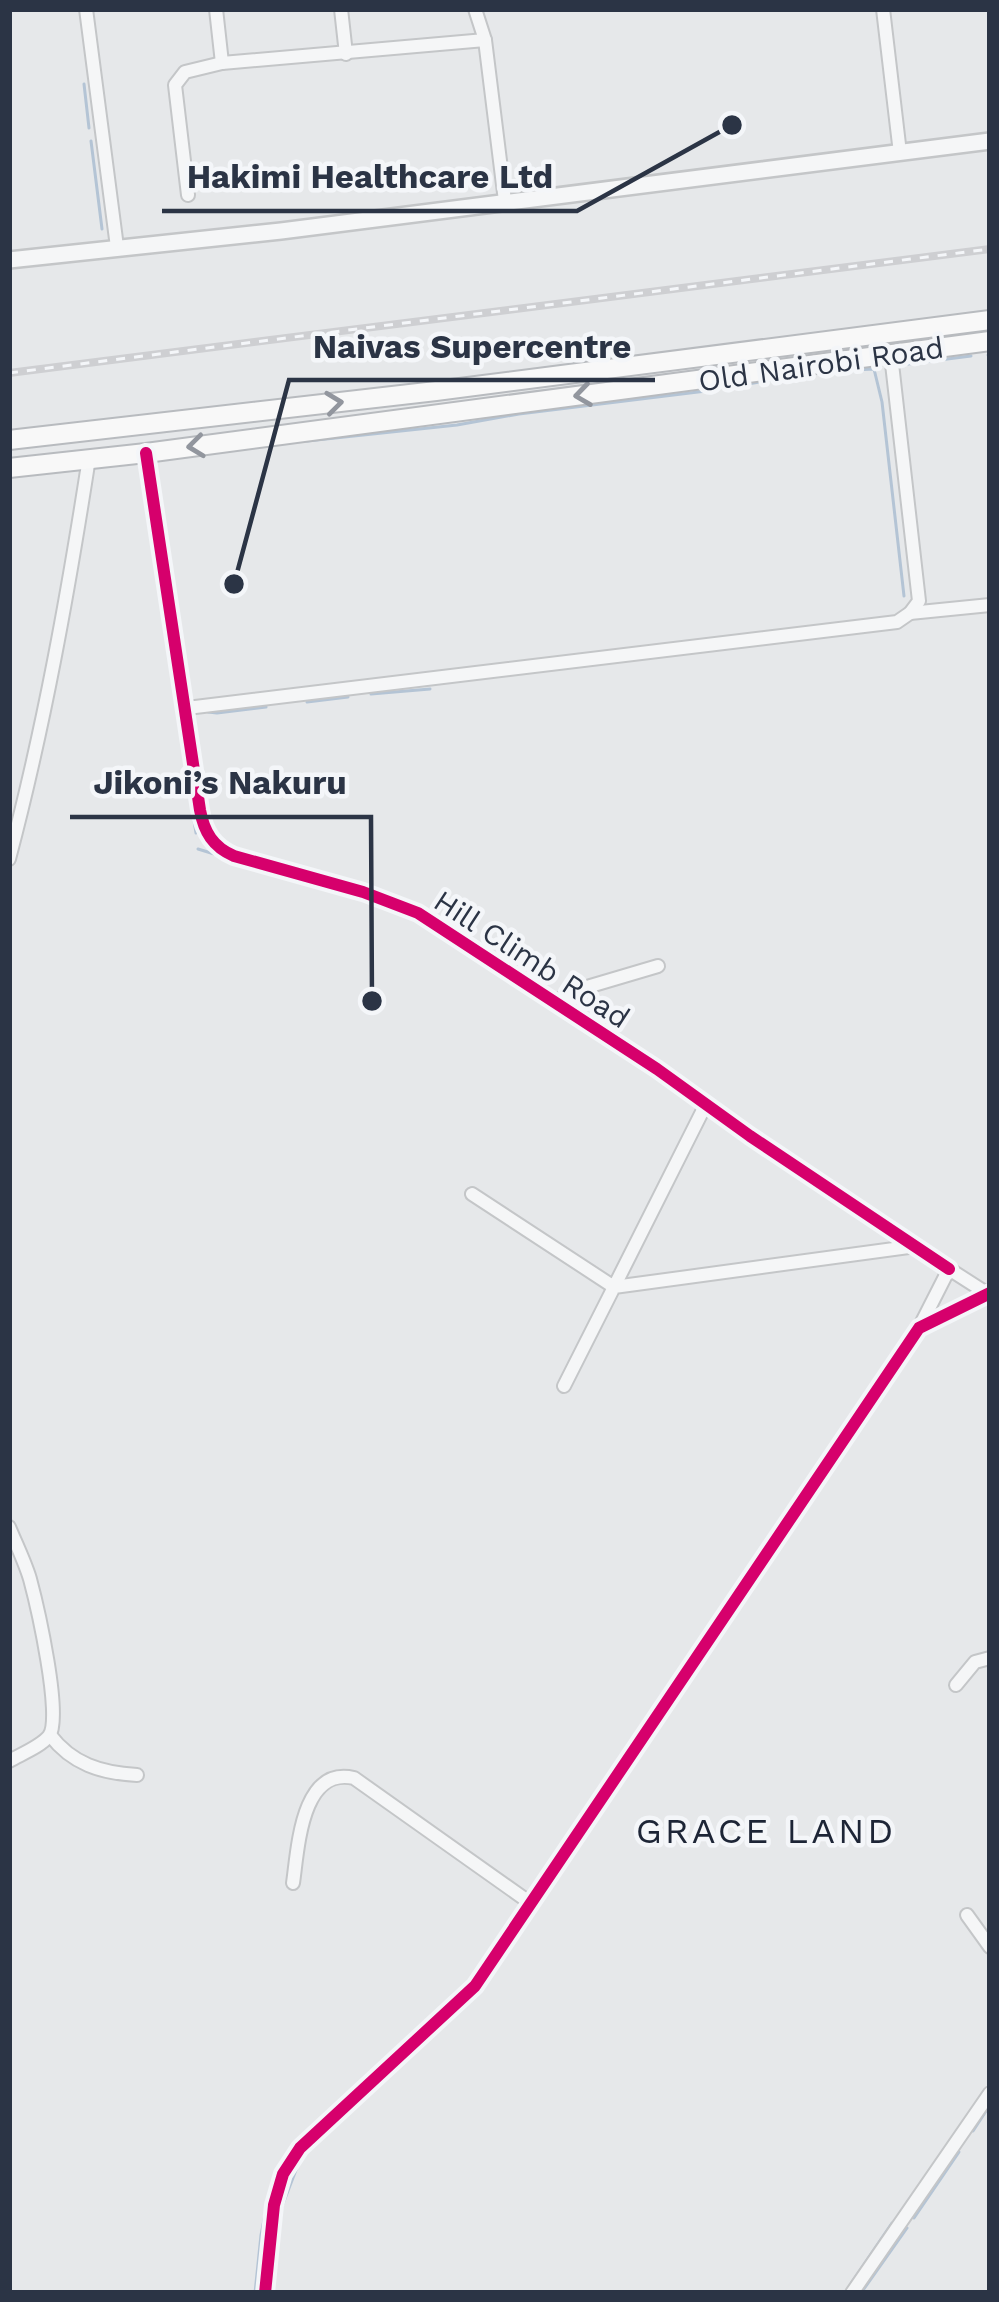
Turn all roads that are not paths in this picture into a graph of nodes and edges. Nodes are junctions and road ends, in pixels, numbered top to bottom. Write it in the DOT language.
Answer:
graph roads {
  1 [pos="86,9"];
  2 [pos="216,9"];
  3 [pos="341,9"];
  4 [pos="476,9"];
  5 [pos="884,9"];
  6 [pos="484,40"];
  7 [pos="346,54"];
  8 [pos="222,63"];
  9 [pos="990,141"];
  10 [pos="901,153"];
  11 [pos="188,195"];
  12 [pos="505,201"];
  13 [pos="117,248"];
  14 [pos="9,260"];
  15 [pos="990,320"];
  16 [pos="990,340"];
  17 [pos="891,355"];
  18 [pos="9,440"];
  19 [pos="146,453"];
  20 [pos="89,458"];
  21 [pos="9,468"];
  22 [pos="990,605"];
  23 [pos="910,614"];
  24 [pos="187,709"];
  25 [pos="9,859"];
  26 [pos="658,966"];
  27 [pos="553,1002"];
  28 [pos="706,1105"];
  29 [pos="472,1194"];
  30 [pos="917,1246"];
  31 [pos="949,1269"];
  32 [pos="614,1287"];
  33 [pos="989,1294"];
  34 [pos="919,1328"];
  35 [pos="564,1386"];
  36 [pos="9,1527"];
  37 [pos="990,1658"];
  38 [pos="956,1684"];
  39 [pos="50,1736"];
  40 [pos="9,1760"];
  41 [pos="136,1775"];
  42 [pos="293,1883"];
  43 [pos="529,1902"];
  44 [pos="967,1915"];
  45 [pos="990,1947"];
  46 [pos="990,2093"];
  47 [pos="265,2293"];
  48 [pos="852,2293"];
  1 -- 13 [label="street"];
  2 -- 8 [label="street"];
  3 -- 7 [label="street"];
  4 -- 6 [label="street"];
  5 -- 10 [label="street"];
  6 -- 7 [label="street"];
  6 -- 12 [label="street"];
  7 -- 8 [label="street"];
  8 -- 11 [label="street"];
  9 -- 10 [label="street"];
  10 -- 12 [label="street"];
  12 -- 13 [label="street"];
  13 -- 14 [label="street"];
  18 -- 15 [label="highway, Old Nairobi Road, one-way"];
  16 -- 17 [label="highway, Old Nairobi Road"];
  17 -- 19 [label="highway, Old Nairobi Road, one-way"];
  17 -- 23 [label="street"];
  19 -- 20 [label="highway, Old Nairobi Road"];
  19 -- 24 [label="street, Hill Climb Road"];
  20 -- 21 [label="highway, Old Nairobi Road"];
  20 -- 25 [label="street"];
  22 -- 23 [label="street"];
  23 -- 24 [label="street"];
  24 -- 27 [label="street, Hill Climb Road"];
  26 -- 27 [label="street"];
  27 -- 28 [label="street, Hill Climb Road"];
  28 -- 30 [label="street, Hill Climb Road"];
  28 -- 32 [label="street"];
  29 -- 32 [label="street"];
  30 -- 31 [label="street, Hill Climb Road"];
  30 -- 32 [label="street"];
  31 -- 33 [label="street, Hill Climb Road"];
  31 -- 34 [label="street"];
  32 -- 35 [label="street"];
  33 -- 34 [label="street"];
  34 -- 43 [label="street"];
  36 -- 39 [label="street"];
  37 -- 38 [label="street"];
  39 -- 40 [label="street"];
  39 -- 41 [label="street"];
  42 -- 43 [label="street"];
  43 -- 47 [label="street"];
  44 -- 45 [label="street"];
  46 -- 48 [label="street"];
}
